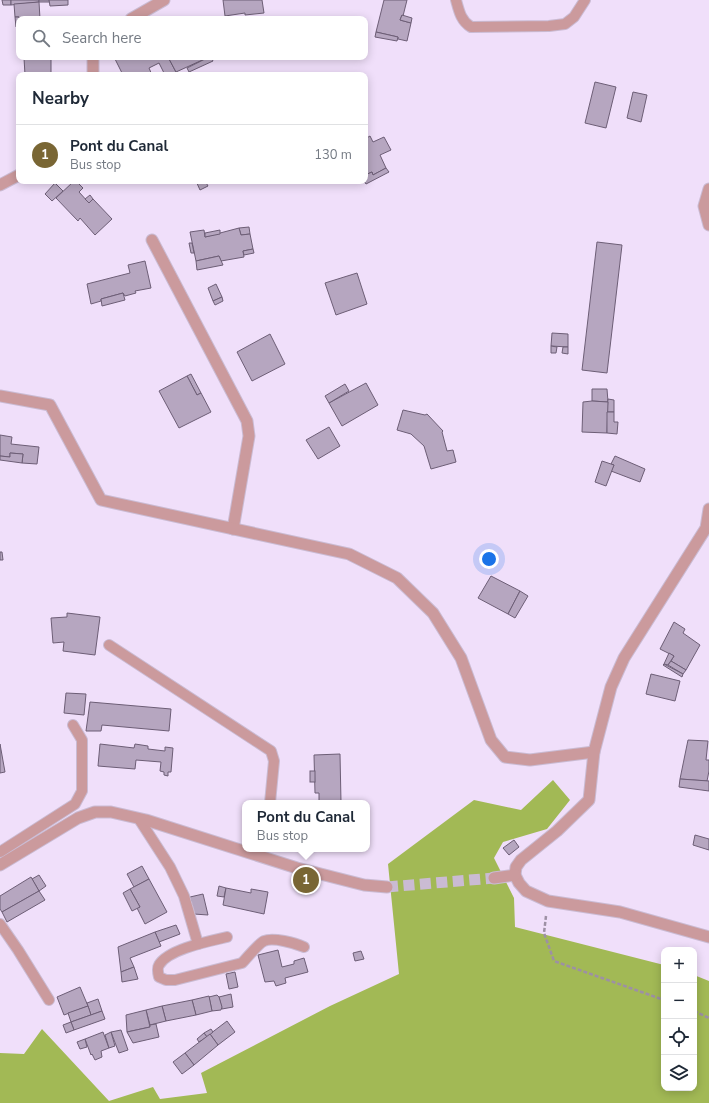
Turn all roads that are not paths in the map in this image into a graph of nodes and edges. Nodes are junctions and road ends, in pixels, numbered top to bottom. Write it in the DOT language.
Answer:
graph roads {
  1 [pos="164,0"];
  2 [pos="456,0"];
  3 [pos="585,0"];
  4 [pos="136,16"];
  5 [pos="93,60"];
  6 [pos="93,72"];
  7 [pos="16,177"];
  8 [pos="0,185"];
  9 [pos="709,190"];
  10 [pos="709,225"];
  11 [pos="152,240"];
  12 [pos="0,396"];
  13 [pos="709,509"];
  14 [pos="233,529"];
  15 [pos="109,645"];
  16 [pos="73,725"];
  17 [pos="594,752"];
  18 [pos="270,800"];
  19 [pos="139,819"];
  20 [pos="242,847"];
  21 [pos="0,852"];
  22 [pos="262,853"];
  23 [pos="0,864"];
  24 [pos="515,875"];
  25 [pos="494,878"];
  26 [pos="387,887"];
  27 [pos="0,924"];
  28 [pos="227,937"];
  29 [pos="709,937"];
  30 [pos="198,944"];
  31 [pos="304,947"];
  32 [pos="49,1000"];
  1 -- 4 [label="street"];
  2 -- 3 [label="lane"];
  5 -- 6 [label="street"];
  7 -- 8 [label="street"];
  9 -- 10 [label="street"];
  11 -- 14 [label="street"];
  12 -- 14 [label="street"];
  13 -- 17 [label="street"];
  14 -- 17 [label="street"];
  15 -- 18 [label="lane"];
  16 -- 21 [label="lane"];
  17 -- 24 [label="street"];
  19 -- 20 [label="street"];
  19 -- 23 [label="street"];
  19 -- 30 [label="lane"];
  22 -- 26 [label="street"];
  24 -- 25 [label="street"];
  24 -- 29 [label="street"];
  27 -- 32 [label="lane"];
  28 -- 30 [label="lane"];
  30 -- 31 [label="lane"];
}
